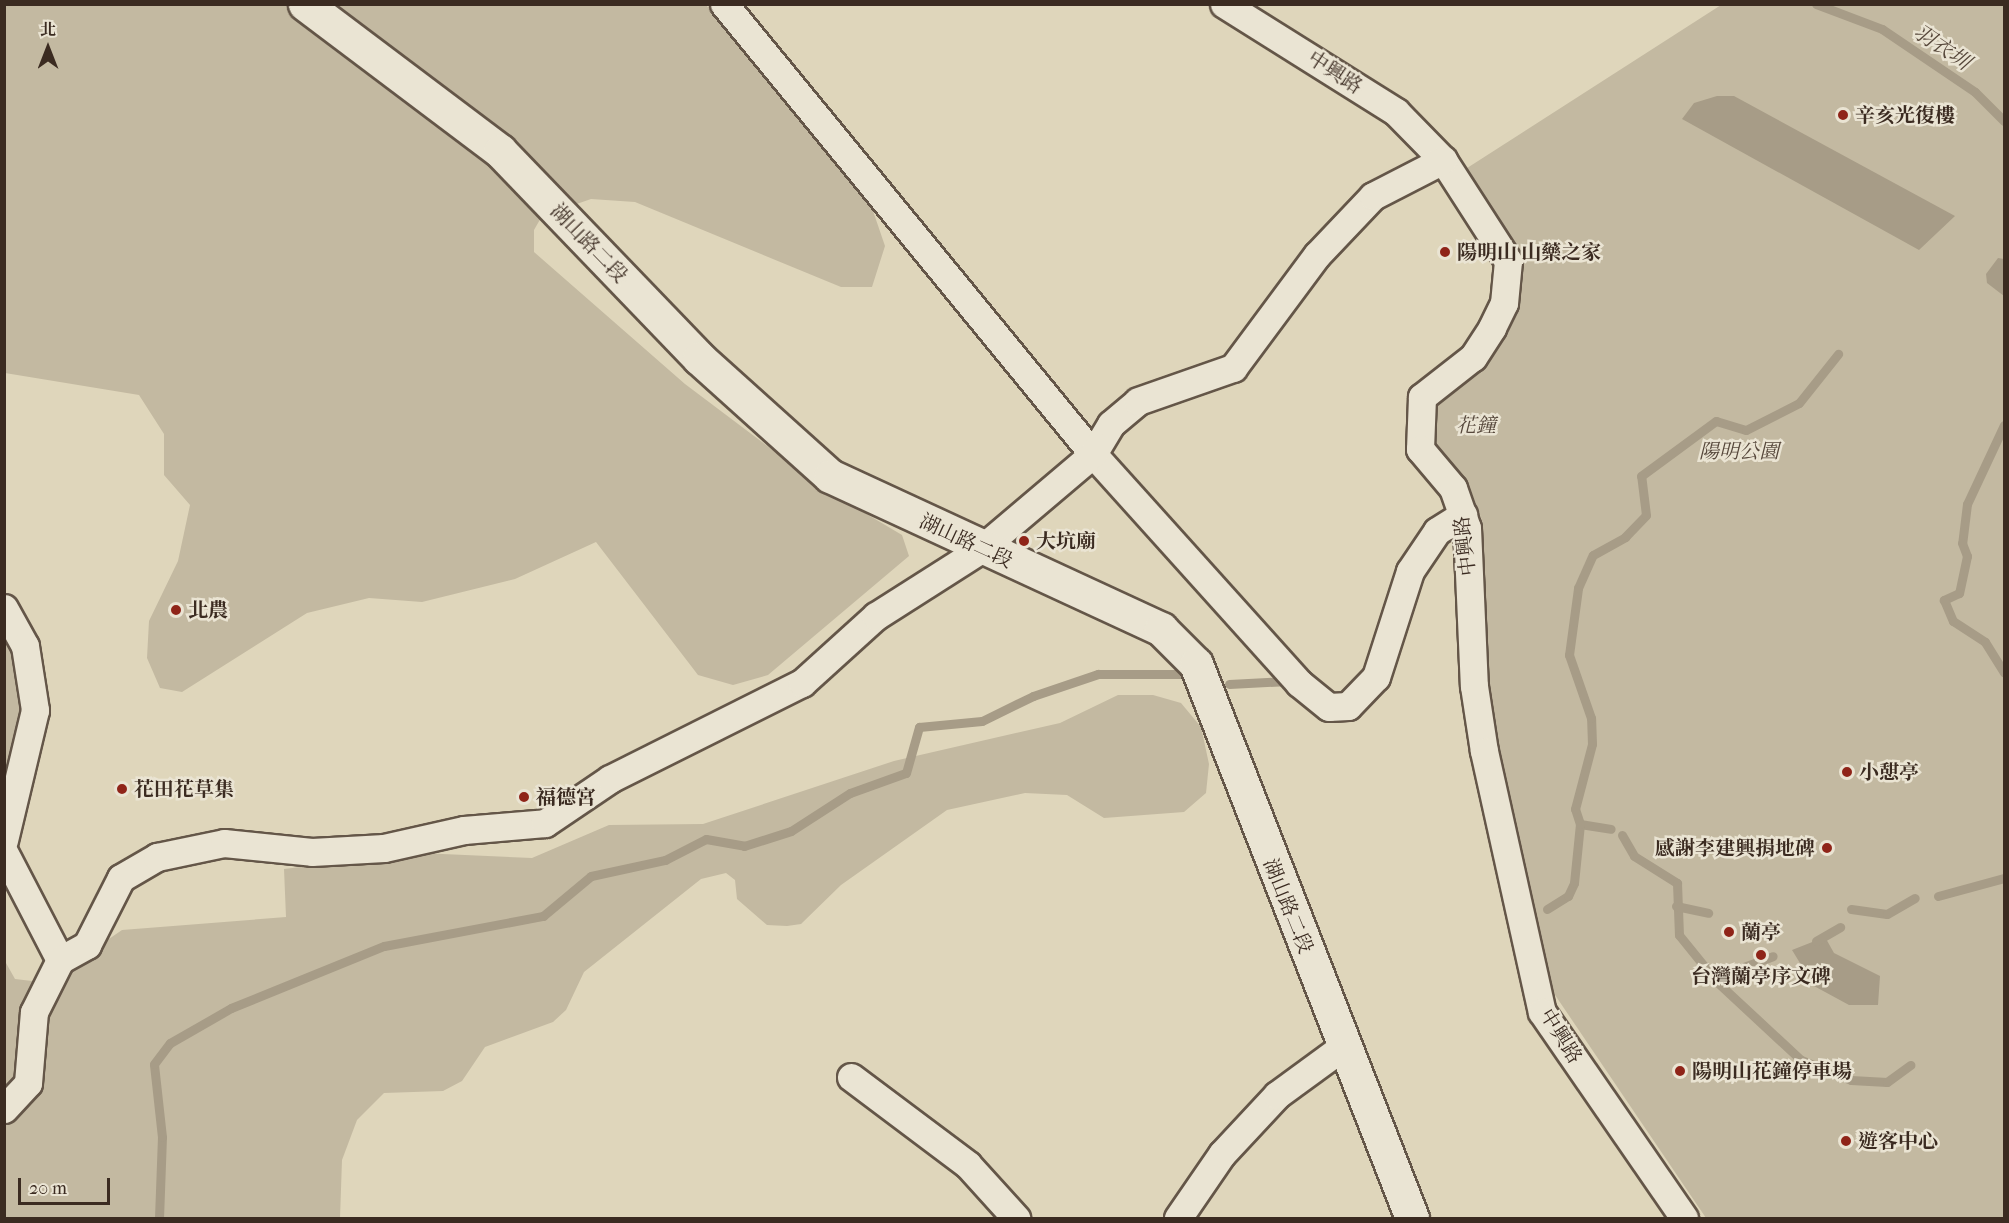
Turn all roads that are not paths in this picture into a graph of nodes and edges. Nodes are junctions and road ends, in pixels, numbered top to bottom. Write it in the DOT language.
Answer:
graph roads {
  1 [pos="304,4"];
  2 [pos="724,4"];
  3 [pos="1224,4"];
  4 [pos="1443,160"];
  5 [pos="1093,454"];
  6 [pos="1463,515"];
  7 [pos="981,549"];
  8 [pos="4,608"];
  9 [pos="4,840"];
  10 [pos="4,852"];
  11 [pos="60,960"];
  12 [pos="1344,1046"];
  13 [pos="851,1077"];
  14 [pos="4,1109"];
  15 [pos="1016,1218"];
  16 [pos="1178,1218"];
  17 [pos="1412,1218"];
  18 [pos="1684,1218"];
  1 -- 7 [label="street, 湖山路二段"];
  2 -- 5 [label="street"];
  3 -- 4 [label="street, 中興路"];
  4 -- 5 [label="street"];
  4 -- 6 [label="street, 中興路"];
  5 -- 6 [label="street"];
  5 -- 7 [label="street"];
  6 -- 18 [label="street, 中興路"];
  7 -- 11 [label="street"];
  7 -- 12 [label="street, 湖山路二段"];
  8 -- 9 [label="street"];
  10 -- 11 [label="street"];
  11 -- 14 [label="street"];
  12 -- 16 [label="street"];
  12 -- 17 [label="street, 湖山路二段"];
  13 -- 15 [label="street"];
}
